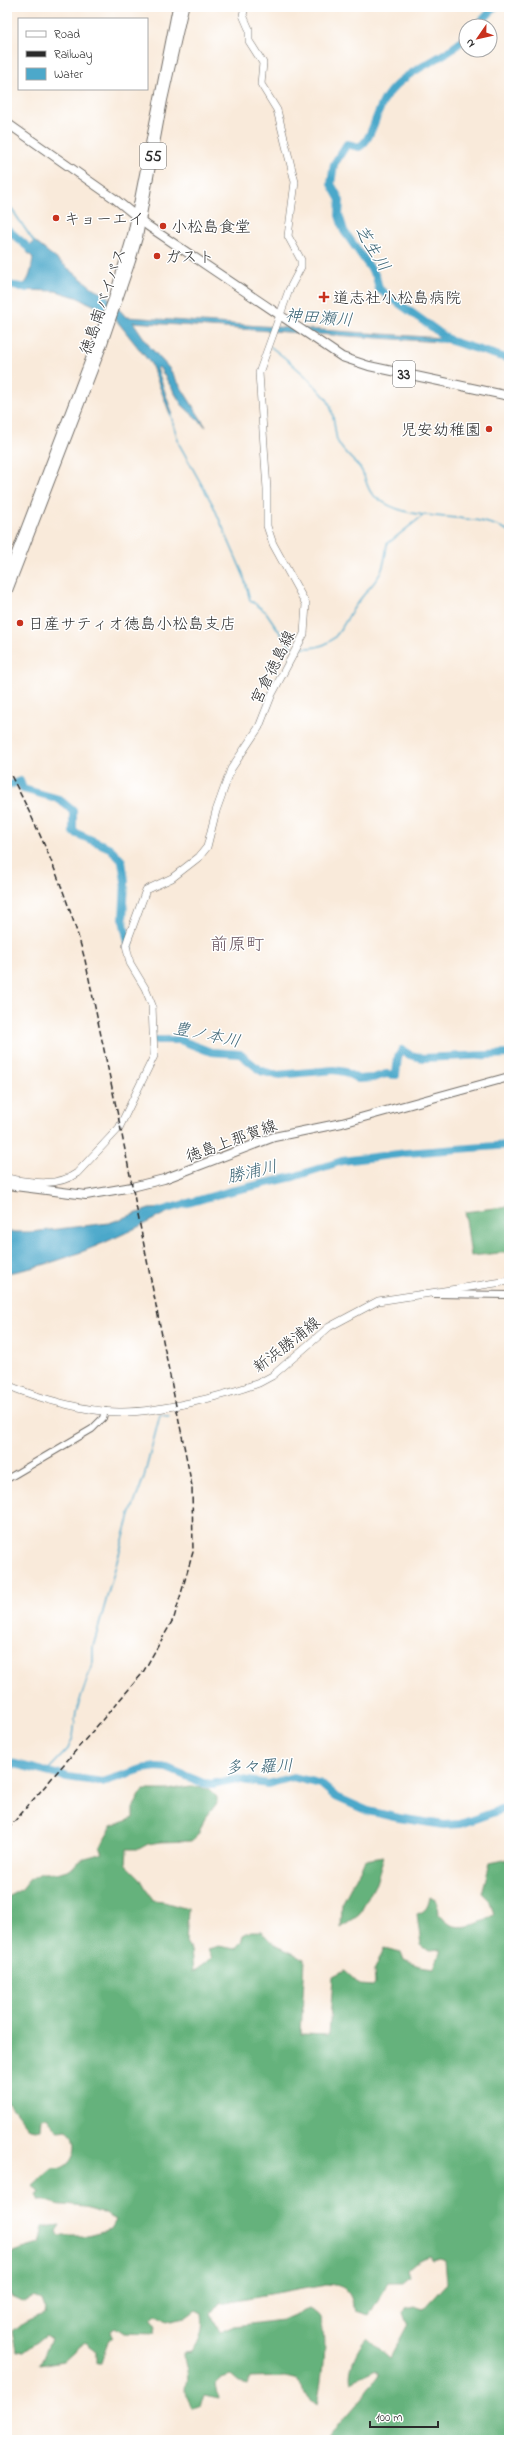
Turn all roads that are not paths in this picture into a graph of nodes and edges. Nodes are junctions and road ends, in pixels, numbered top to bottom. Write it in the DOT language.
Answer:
graph roads {
  1 [pos="178,7"];
  2 [pos="184,7"];
  3 [pos="245,7"];
  4 [pos="7,123"];
  5 [pos="138,218"];
  6 [pos="280,315"];
  7 [pos="99,347"];
  8 [pos="509,396"];
  9 [pos="7,577"];
  10 [pos="7,593"];
  11 [pos="509,1078"];
  12 [pos="7,1178"];
  13 [pos="7,1185"];
  14 [pos="509,1281"];
  15 [pos="428,1292"];
  16 [pos="509,1295"];
  17 [pos="7,1385"];
  18 [pos="105,1411"];
  19 [pos="7,1479"];
  1 -- 5 [label="main road, 徳島南バイパス / 55"];
  2 -- 5 [label="main road, 徳島南バイパス / 55"];
  3 -- 6 [label="main road, 宮倉徳島線"];
  4 -- 5 [label="main road, 33"];
  5 -- 6 [label="main road, 33"];
  5 -- 7 [label="main road, 徳島南バイパス / 55"];
  6 -- 8 [label="main road, 33"];
  6 -- 12 [label="main road, 宮倉徳島線"];
  7 -- 9 [label="main road, 徳島南バイパス / 55"];
  7 -- 10 [label="main road, 徳島南バイパス / 55"];
  11 -- 13 [label="main road, 徳島上那賀線"];
  14 -- 15 [label="main road, 新浜勝浦線"];
  15 -- 16 [label="street"];
  15 -- 18 [label="main road, 新浜勝浦線"];
  17 -- 18 [label="main road, 新浜勝浦線"];
  18 -- 19 [label="street"];
}
